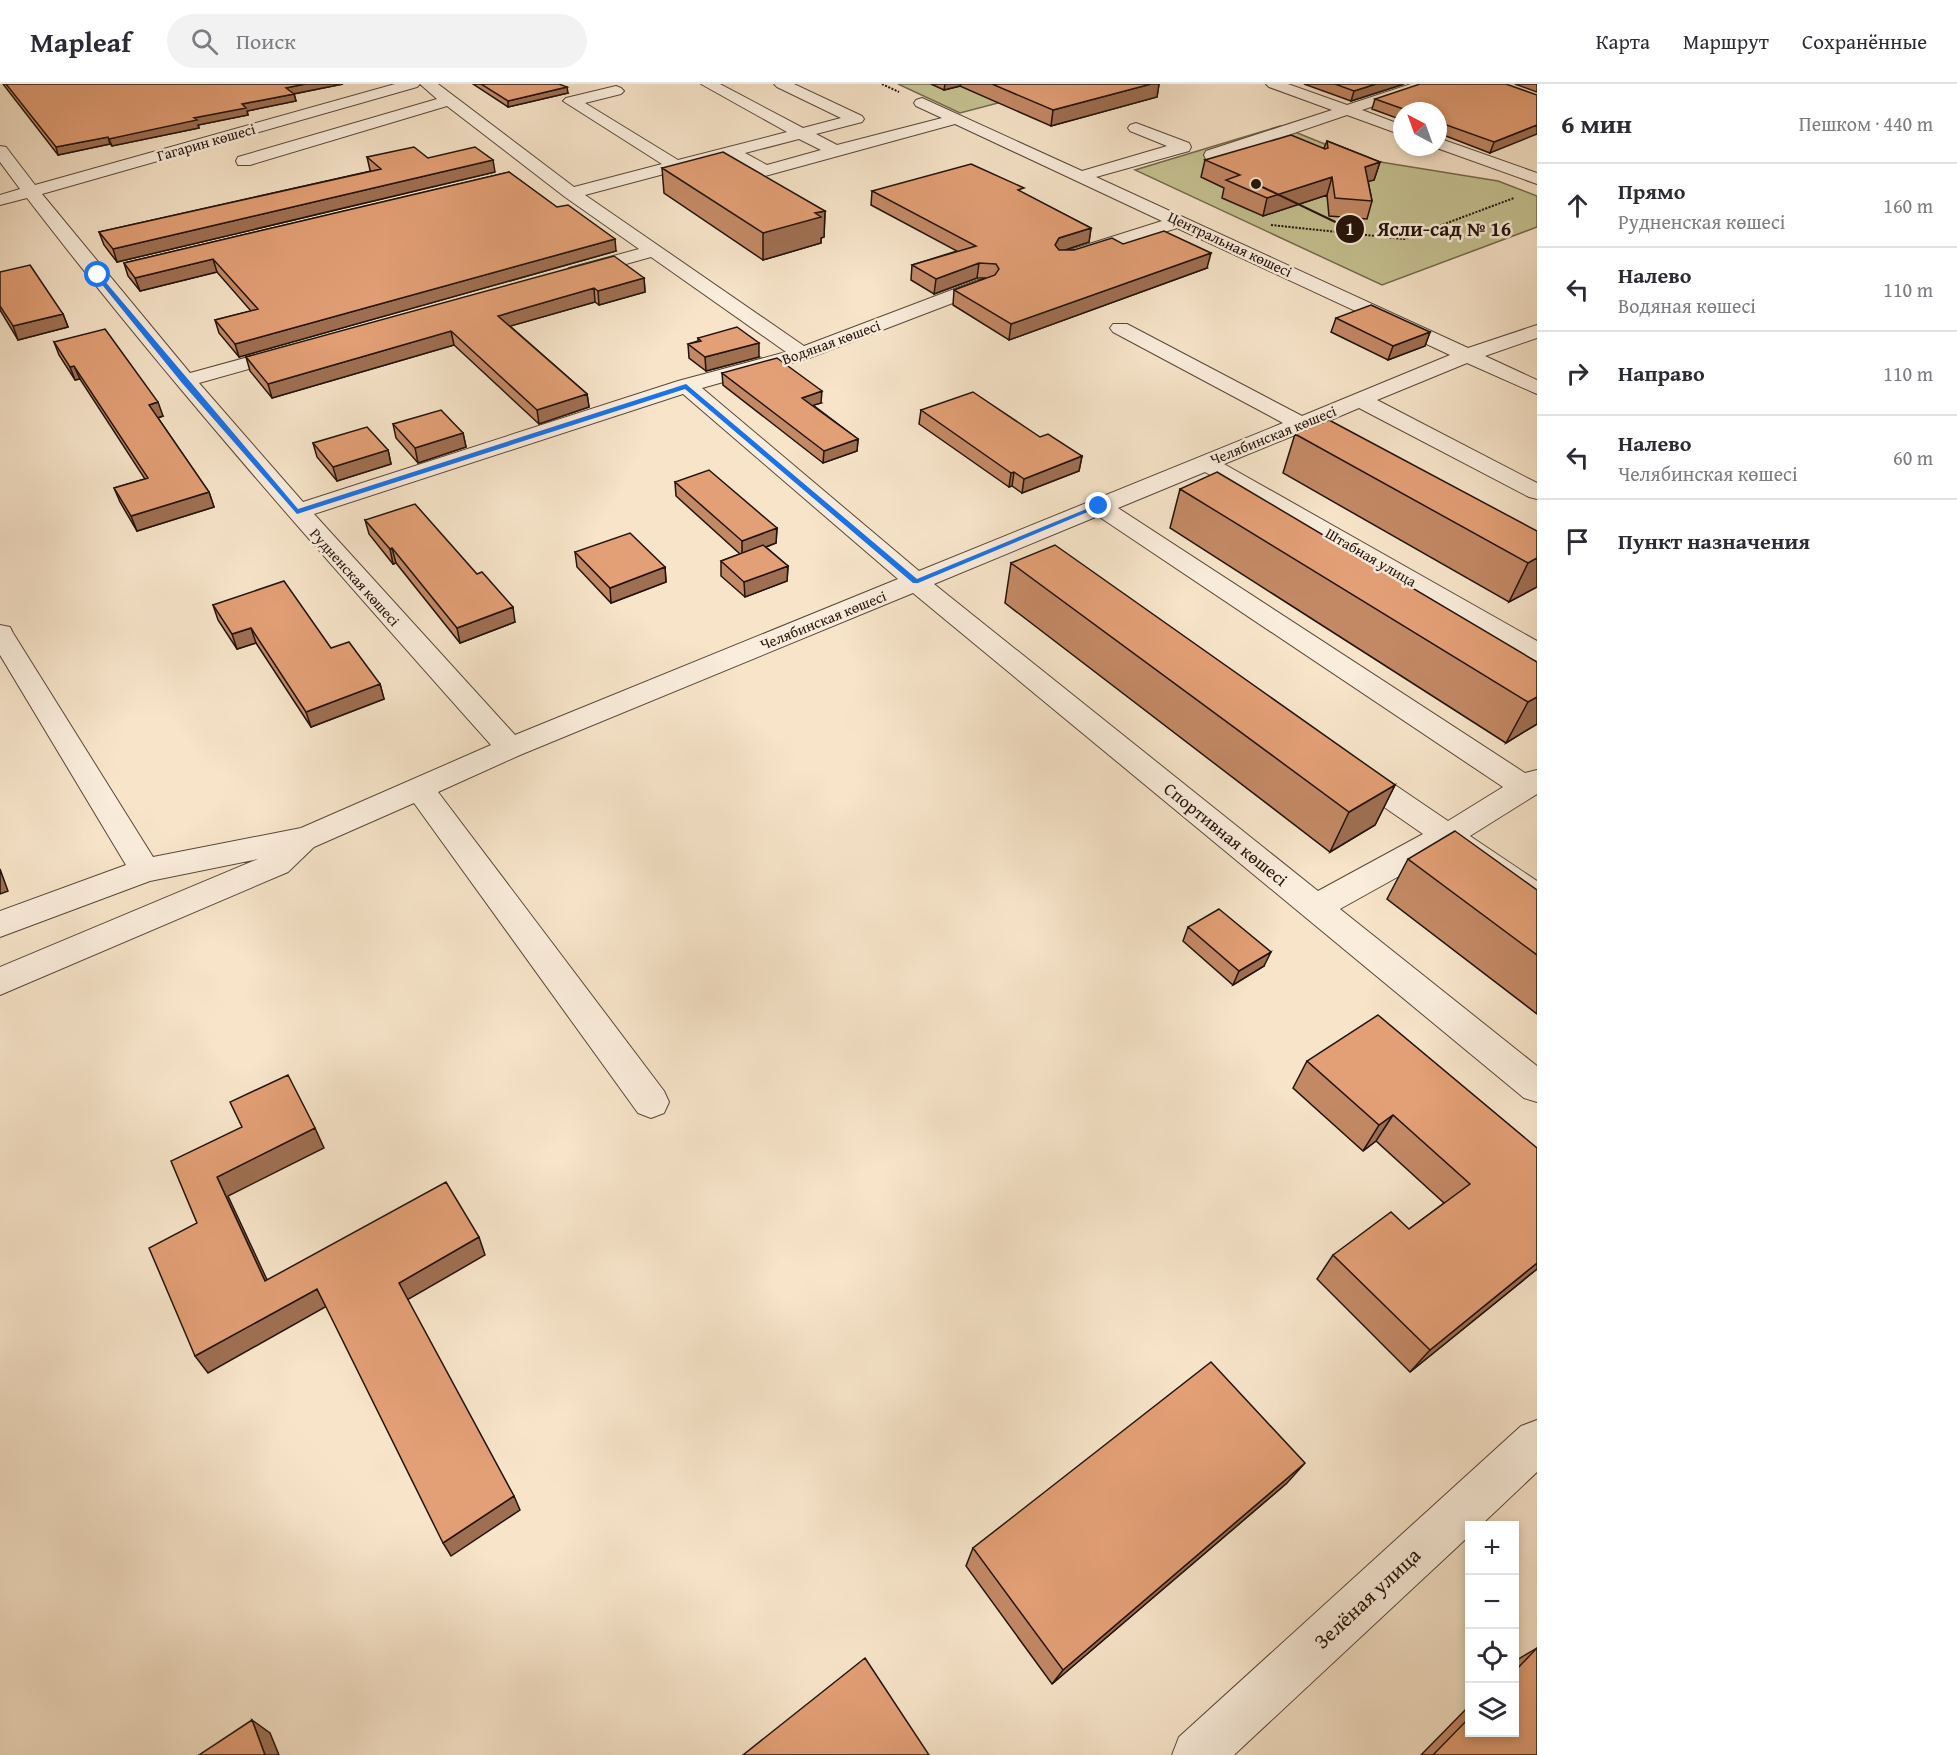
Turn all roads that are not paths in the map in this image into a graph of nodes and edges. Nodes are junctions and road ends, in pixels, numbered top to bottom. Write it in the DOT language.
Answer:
graph roads {
  1 [pos="412,84"];
  2 [pos="428,84"];
  3 [pos="709,84"];
  4 [pos="782,84"];
  5 [pos="1274,84"];
  6 [pos="1426,84"];
  7 [pos="332,89"];
  8 [pos="616,91"];
  9 [pos="449,100"];
  10 [pos="349,102"];
  11 [pos="922,103"];
  12 [pos="1338,107"];
  13 [pos="957,119"];
  14 [pos="1393,127"];
  15 [pos="1136,128"];
  16 [pos="802,134"];
  17 [pos="1199,146"];
  18 [pos="1447,146"];
  19 [pos="0,151"];
  20 [pos="835,151"];
  21 [pos="731,152"];
  22 [pos="244,161"];
  23 [pos="676,166"];
  24 [pos="539,169"];
  25 [pos="516,175"];
  26 [pos="1081,176"];
  27 [pos="1537,179"];
  28 [pos="30,192"];
  29 [pos="571,193"];
  30 [pos="0,200"];
  31 [pos="1180,221"];
  32 [pos="653,251"];
  33 [pos="1064,259"];
  34 [pos="121,269"];
  35 [pos="98,275"];
  36 [pos="562,276"];
  37 [pos="985,285"];
  38 [pos="1120,328"];
  39 [pos="1537,331"];
  40 [pos="310,346"];
  41 [pos="802,354"];
  42 [pos="1469,355"];
  43 [pos="184,381"];
  44 [pos="686,386"];
  45 [pos="1537,388"];
  46 [pos="1360,400"];
  47 [pos="1300,424"];
  48 [pos="1331,441"];
  49 [pos="1206,463"];
  50 [pos="1537,492"];
  51 [pos="1099,506"];
  52 [pos="297,512"];
  53 [pos="1013,541"];
  54 [pos="1043,561"];
  55 [pos="916,582"];
  56 [pos="0,633"];
  57 [pos="1537,652"];
  58 [pos="510,748"];
  59 [pos="1329,755"];
  60 [pos="1531,783"];
  61 [pos="420,789"];
  62 [pos="1448,835"];
  63 [pos="307,838"];
  64 [pos="145,870"];
  65 [pos="1537,897"];
  66 [pos="1316,907"];
  67 [pos="0,924"];
  68 [pos="0,982"];
  69 [pos="1537,1087"];
  70 [pos="651,1102"];
  71 [pos="1537,1442"];
  72 [pos="1197,1755"];
  1 -- 10 [label="street, Гагарин көшесі"];
  2 -- 9 [label="street"];
  3 -- 16 [label="street"];
  4 -- 16 [label="street"];
  5 -- 12 [label="street"];
  6 -- 12 [label="street"];
  7 -- 10 [label="street"];
  8 -- 23 [label="street"];
  9 -- 22 [label="street"];
  9 -- 24 [label="street"];
  10 -- 28 [label="street, Гагарин көшесі"];
  11 -- 13 [label="street, Центральная көшесі"];
  12 -- 14 [label="street"];
  12 -- 17 [label="street"];
  13 -- 20 [label="street"];
  13 -- 26 [label="street, Центральная көшесі"];
  15 -- 17 [label="street"];
  16 -- 20 [label="street"];
  16 -- 21 [label="street"];
  17 -- 26 [label="street"];
  18 -- 27 [label="street"];
  19 -- 28 [label="street, Рудненская көшесі"];
  20 -- 21 [label="street"];
  21 -- 23 [label="street"];
  23 -- 29 [label="street"];
  24 -- 25 [label="street"];
  24 -- 29 [label="street"];
  26 -- 31 [label="street, Центральная көшесі"];
  28 -- 30 [label="street, Гагарин көшесі"];
  28 -- 35 [label="street, Рудненская көшесі"];
  29 -- 32 [label="street"];
  31 -- 33 [label="street"];
  31 -- 42 [label="street, Центральная көшесі"];
  32 -- 36 [label="street"];
  32 -- 41 [label="street"];
  34 -- 35 [label="street"];
  35 -- 43 [label="street, Рудненская көшесі"];
  37 -- 41 [label="street, Водяная көшесі"];
  38 -- 47 [label="street"];
  39 -- 42 [label="street, Челябинская көшесі"];
  40 -- 43 [label="street"];
  41 -- 44 [label="street, Водяная көшесі"];
  42 -- 45 [label="street, Центральная көшесі"];
  42 -- 46 [label="street, Челябинская көшесі"];
  43 -- 52 [label="street, Рудненская көшесі"];
  44 -- 52 [label="street, Водяная көшесі"];
  44 -- 55 [label="street, Спортивная көшесі"];
  46 -- 47 [label="street, Челябинская көшесі"];
  46 -- 50 [label="street"];
  47 -- 48 [label="street"];
  47 -- 49 [label="street, Челябинская көшесі"];
  49 -- 51 [label="street, Челябинская көшесі"];
  49 -- 57 [label="street, Штабная улица"];
  51 -- 53 [label="street, Челябинская көшесі"];
  51 -- 60 [label="street"];
  52 -- 58 [label="street, Рудненская көшесі"];
  53 -- 54 [label="street"];
  53 -- 55 [label="street, Челябинская көшесі"];
  55 -- 58 [label="street, Челябинская көшесі"];
  55 -- 66 [label="street, Спортивная көшесі"];
  56 -- 64 [label="street"];
  58 -- 61 [label="street, Челябинская көшесі"];
  59 -- 62 [label="street"];
  60 -- 62 [label="street"];
  61 -- 63 [label="street, Челябинская көшесі"];
  61 -- 70 [label="street"];
  62 -- 65 [label="street"];
  62 -- 66 [label="street"];
  63 -- 64 [label="street"];
  63 -- 68 [label="street"];
  64 -- 67 [label="street"];
  66 -- 69 [label="street, Спортивная көшесі"];
  71 -- 72 [label="street, Зелёная улица"];
}
